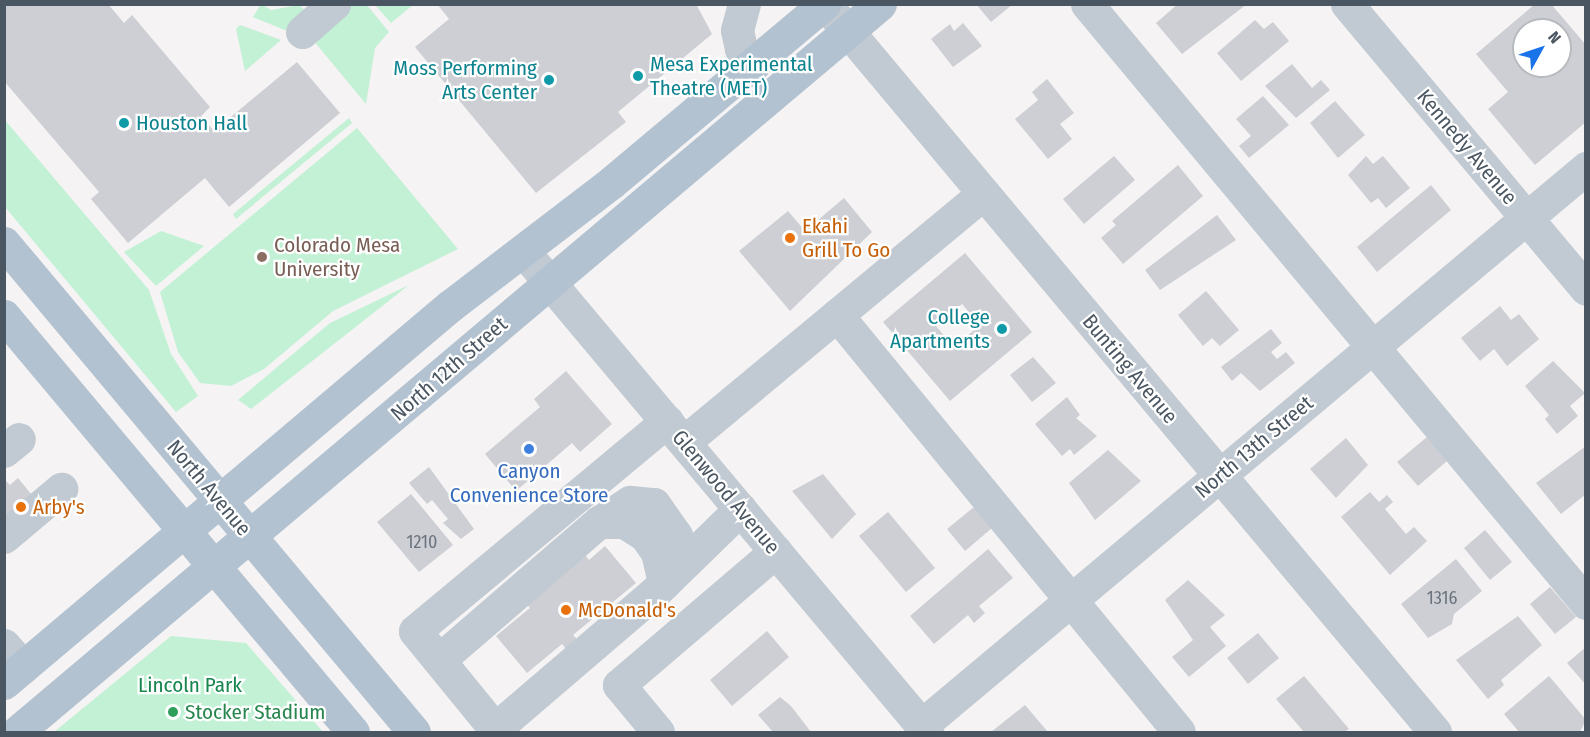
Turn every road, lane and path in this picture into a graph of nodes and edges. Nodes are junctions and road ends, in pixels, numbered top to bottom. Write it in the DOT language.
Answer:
graph roads {
  1 [pos="334,4"];
  2 [pos="744,4"];
  3 [pos="825,4"];
  4 [pos="880,4"];
  5 [pos="1087,4"];
  6 [pos="1347,4"];
  7 [pos="302,32"];
  8 [pos="848,32"];
  9 [pos="754,64"];
  10 [pos="1586,168"];
  11 [pos="983,194"];
  12 [pos="1526,218"];
  13 [pos="4,243"];
  14 [pos="524,252"];
  15 [pos="549,281"];
  16 [pos="1586,290"];
  17 [pos="837,315"];
  18 [pos="4,316"];
  19 [pos="1372,346"];
  20 [pos="675,431"];
  21 [pos="1220,476"];
  22 [pos="61,489"];
  23 [pos="218,500"];
  24 [pos="740,509"];
  25 [pos="183,530"];
  26 [pos="4,537"];
  27 [pos="250,537"];
  28 [pos="776,551"];
  29 [pos="214,567"];
  30 [pos="671,574"];
  31 [pos="1070,602"];
  32 [pos="1586,603"];
  33 [pos="439,660"];
  34 [pos="11,665"];
  35 [pos="925,729"];
  36 [pos="493,731"];
  37 [pos="17,732"];
  38 [pos="352,732"];
  39 [pos="414,732"];
  40 [pos="658,732"];
  41 [pos="1179,732"];
  42 [pos="1435,732"];
  1 -- 7 [label="street"];
  2 -- 9 [label="street"];
  3 -- 8 [label="street, Bunting Avenue"];
  3 -- 9 [label="main road"];
  4 -- 8 [label="main road, North 12th Street"];
  5 -- 19 [label="street"];
  6 -- 12 [label="street, Kennedy Avenue"];
  8 -- 11 [label="street, Bunting Avenue"];
  8 -- 15 [label="main road, North 12th Street"];
  9 -- 14 [label="main road"];
  10 -- 12 [label="street, North 13th Street"];
  11 -- 17 [label="street"];
  11 -- 21 [label="street, Bunting Avenue"];
  12 -- 16 [label="street, Kennedy Avenue"];
  12 -- 19 [label="street, North 13th Street"];
  13 -- 23 [label="main road, North Avenue"];
  14 -- 15 [label="street, Glenwood Avenue"];
  14 -- 23 [label="main road"];
  15 -- 20 [label="street, Glenwood Avenue"];
  15 -- 27 [label="main road, North 12th Street"];
  17 -- 20 [label="street"];
  17 -- 31 [label="street"];
  18 -- 25 [label="main road"];
  19 -- 21 [label="street, North 13th Street"];
  19 -- 32 [label="street"];
  20 -- 24 [label="street, Glenwood Avenue"];
  20 -- 33 [label="street"];
  21 -- 31 [label="street, North 13th Street"];
  21 -- 42 [label="street, Bunting Avenue"];
  22 -- 26 [label="street"];
  23 -- 25 [label="main road"];
  23 -- 27 [label="main road, North Avenue"];
  24 -- 28 [label="street, Glenwood Avenue"];
  24 -- 30 [label="street"];
  25 -- 29 [label="main road"];
  25 -- 34 [label="main road"];
  27 -- 29 [label="main road, North 12th Street"];
  27 -- 39 [label="main road, North Avenue"];
  28 -- 35 [label="street, Glenwood Avenue"];
  28 -- 40 [label="street"];
  29 -- 37 [label="main road, North 12th Street"];
  29 -- 38 [label="main road"];
  30 -- 33 [label="street"];
  30 -- 36 [label="street"];
  31 -- 35 [label="street, North 13th Street"];
  31 -- 41 [label="street"];
  33 -- 36 [label="street"];
}
